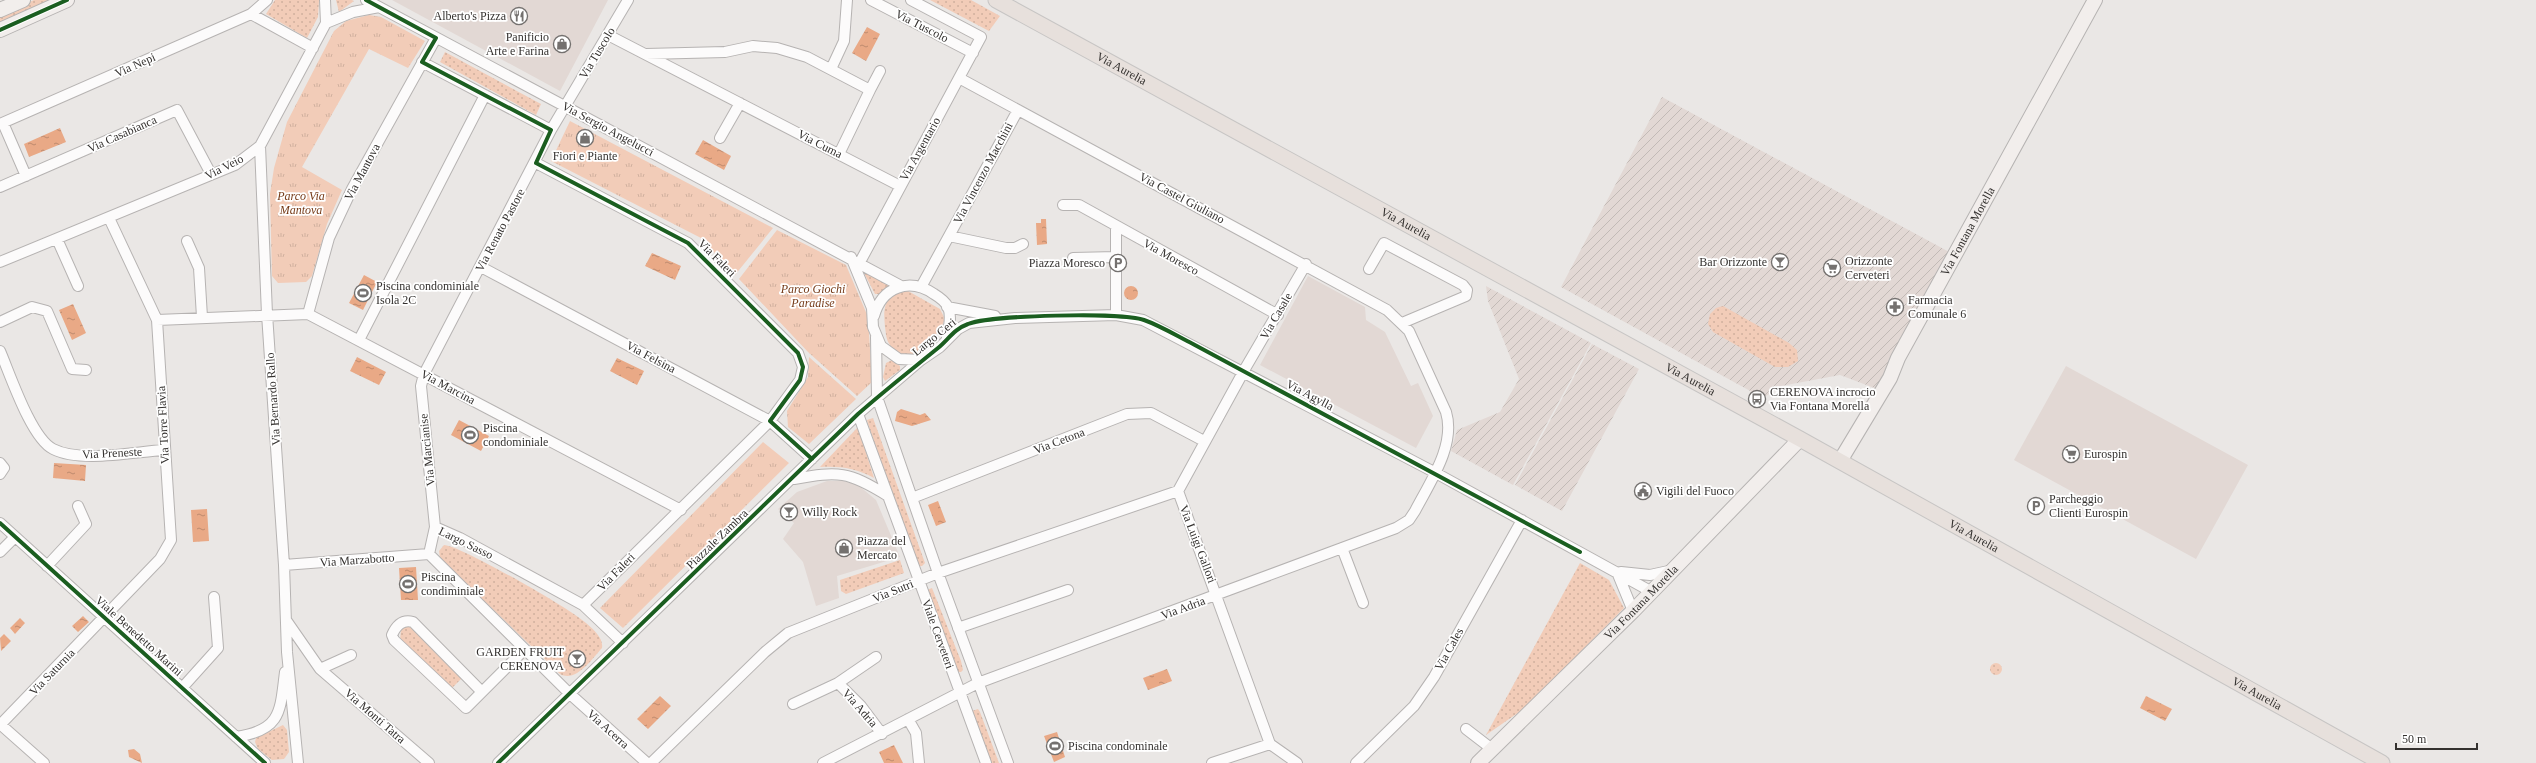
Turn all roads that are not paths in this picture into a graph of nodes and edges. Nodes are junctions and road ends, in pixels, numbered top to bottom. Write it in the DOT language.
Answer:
graph roads {
  1 [pos="23,0"];
  2 [pos="66,0"];
  3 [pos="267,0"];
  4 [pos="325,0"];
  5 [pos="366,0"];
  6 [pos="628,0"];
  7 [pos="848,0"];
  8 [pos="871,0"];
  9 [pos="911,0"];
  10 [pos="996,0"];
  11 [pos="2095,0"];
  12 [pos="379,8"];
  13 [pos="0,10"];
  14 [pos="251,14"];
  15 [pos="326,23"];
  16 [pos="0,30"];
  17 [pos="608,35"];
  18 [pos="981,37"];
  19 [pos="436,38"];
  20 [pos="313,48"];
  21 [pos="973,53"];
  22 [pos="644,54"];
  23 [pos="422,62"];
  24 [pos="831,70"];
  25 [pos="880,71"];
  26 [pos="959,78"];
  27 [pos="870,90"];
  28 [pos="485,95"];
  29 [pos="740,103"];
  30 [pos="565,106"];
  31 [pos="1018,110"];
  32 [pos="1,123"];
  33 [pos="551,130"];
  34 [pos="720,138"];
  35 [pos="260,146"];
  36 [pos="839,154"];
  37 [pos="536,162"];
  38 [pos="211,174"];
  39 [pos="26,176"];
  40 [pos="900,186"];
  41 [pos="0,187"];
  42 [pos="1063,205"];
  43 [pos="109,218"];
  44 [pos="1116,227"];
  45 [pos="949,236"];
  46 [pos="57,239"];
  47 [pos="187,241"];
  48 [pos="1023,244"];
  49 [pos="1116,257"];
  50 [pos="1073,258"];
  51 [pos="855,260"];
  52 [pos="0,262"];
  53 [pos="1306,264"];
  54 [pos="481,267"];
  55 [pos="1369,269"];
  56 [pos="78,286"];
  57 [pos="901,286"];
  58 [pos="921,287"];
  59 [pos="948,307"];
  60 [pos="267,314"];
  61 [pos="308,314"];
  62 [pos="1116,315"];
  63 [pos="1278,315"];
  64 [pos="202,317"];
  65 [pos="873,318"];
  66 [pos="1015,318"];
  67 [pos="157,320"];
  68 [pos="0,322"];
  69 [pos="1402,323"];
  70 [pos="876,337"];
  71 [pos="947,338"];
  72 [pos="359,340"];
  73 [pos="0,351"];
  74 [pos="921,360"];
  75 [pos="1244,369"];
  76 [pos="86,370"];
  77 [pos="424,374"];
  78 [pos="877,397"];
  79 [pos="858,414"];
  80 [pos="770,421"];
  81 [pos="1800,439"];
  82 [pos="1204,441"];
  83 [pos="164,450"];
  84 [pos="812,459"];
  85 [pos="1840,461"];
  86 [pos="0,463"];
  87 [pos="1434,472"];
  88 [pos="0,474"];
  89 [pos="794,478"];
  90 [pos="1178,491"];
  91 [pos="888,496"];
  92 [pos="912,498"];
  93 [pos="78,506"];
  94 [pos="681,510"];
  95 [pos="1522,520"];
  96 [pos="0,523"];
  97 [pos="434,527"];
  98 [pos="15,537"];
  99 [pos="1342,548"];
  100 [pos="0,552"];
  101 [pos="429,554"];
  102 [pos="284,565"];
  103 [pos="47,566"];
  104 [pos="1673,570"];
  105 [pos="1617,572"];
  106 [pos="938,573"];
  107 [pos="918,581"];
  108 [pos="1068,590"];
  109 [pos="1652,592"];
  110 [pos="1218,595"];
  111 [pos="214,597"];
  112 [pos="1363,603"];
  113 [pos="583,605"];
  114 [pos="1633,611"];
  115 [pos="105,618"];
  116 [pos="286,620"];
  117 [pos="958,628"];
  118 [pos="623,643"];
  119 [pos="524,650"];
  120 [pos="287,652"];
  121 [pos="351,656"];
  122 [pos="876,658"];
  123 [pos="320,669"];
  124 [pos="838,683"];
  125 [pos="978,683"];
  126 [pos="182,688"];
  127 [pos="482,692"];
  128 [pos="959,692"];
  129 [pos="570,694"];
  130 [pos="793,704"];
  131 [pos="908,719"];
  132 [pos="0,725"];
  133 [pos="1466,729"];
  134 [pos="882,734"];
  135 [pos="236,737"];
  136 [pos="1270,744"];
  137 [pos="1492,749"];
  138 [pos="44,763"];
  139 [pos="265,763"];
  140 [pos="298,763"];
  141 [pos="429,763"];
  142 [pos="498,763"];
  143 [pos="647,763"];
  144 [pos="651,763"];
  145 [pos="823,763"];
  146 [pos="920,763"];
  147 [pos="986,763"];
  148 [pos="1008,763"];
  149 [pos="1212,763"];
  150 [pos="1297,763"];
  151 [pos="1356,763"];
  152 [pos="1478,763"];
  153 [pos="2382,763"];
  1 -- 13 [label="street"];
  2 -- 16 [label="street"];
  3 -- 14 [label="street, Via Nepi"];
  4 -- 15 [label="street, Via Veio"];
  5 -- 12 [label="street, Via Sergio Angelucci"];
  6 -- 17 [label="street, Via Tuscolo"];
  7 -- 24 [label="street"];
  8 -- 21 [label="street, Via Tuscolo"];
  9 -- 18 [label="street, Via Tuscolo"];
  10 -- 81 [label="main road, Via Aurelia"];
  11 -- 85 [label="street, Via Fontana Morella"];
  12 -- 15 [label="street"];
  12 -- 19 [label="street, Via Sergio Angelucci"];
  14 -- 20 [label="street"];
  14 -- 32 [label="street, Via Nepi"];
  15 -- 20 [label="street, Via Veio"];
  17 -- 22 [label="street, Via Cuma"];
  17 -- 30 [label="street, Via Tuscolo"];
  18 -- 21 [label="street, Via Argentario"];
  19 -- 23 [label="street, Via Mantova"];
  19 -- 30 [label="street, Via Sergio Angelucci"];
  20 -- 35 [label="street, Via Veio"];
  21 -- 26 [label="street, Via Argentario"];
  22 -- 24 [label="street"];
  22 -- 29 [label="street, Via Cuma"];
  23 -- 28 [label="street"];
  23 -- 61 [label="street, Via Mantova"];
  24 -- 27 [label="street"];
  25 -- 27 [label="street"];
  26 -- 31 [label="street, Via Castel Giuliano"];
  26 -- 40 [label="street, Via Argentario"];
  27 -- 36 [label="street"];
  28 -- 33 [label="street"];
  28 -- 72 [label="street"];
  29 -- 34 [label="street"];
  29 -- 36 [label="street, Via Cuma"];
  30 -- 33 [label="street, Via Renato Pastore"];
  30 -- 51 [label="street, Via Sergio Angelucci"];
  31 -- 45 [label="street, Via Vincenzo Macchini"];
  31 -- 53 [label="street, Via Castel Giuliano"];
  32 -- 39 [label="street"];
  33 -- 37 [label="street, Via Renato Pastore"];
  35 -- 38 [label="street, Via Veio"];
  35 -- 60 [label="street, Via Bernardo Rallo"];
  36 -- 40 [label="street, Via Cuma"];
  37 -- 54 [label="street, Via Renato Pastore"];
  37 -- 80 [label="street, Via Faleri"];
  38 -- 39 [label="street, Via Casabianca"];
  38 -- 43 [label="street, Via Veio"];
  39 -- 41 [label="street, Via Casabianca"];
  40 -- 51 [label="street, Via Argentario"];
  42 -- 44 [label="street, Via Moresco"];
  43 -- 46 [label="street, Via Veio"];
  43 -- 67 [label="street, Via Torre Flavia"];
  44 -- 49 [label="street"];
  44 -- 63 [label="street, Via Moresco"];
  45 -- 48 [label="street, Via Vincenzo Macchini"];
  45 -- 58 [label="street, Via Vincenzo Macchini"];
  46 -- 52 [label="street, Via Veio"];
  46 -- 56 [label="street"];
  47 -- 64 [label="street"];
  49 -- 50 [label="street"];
  49 -- 62 [label="street"];
  51 -- 57 [label="street, Largo Ceri"];
  51 -- 65 [label="street, Largo Ceri"];
  53 -- 63 [label="street, Via Casale"];
  53 -- 69 [label="street, Via Castel Giuliano"];
  54 -- 77 [label="street, Via Renato Pastore"];
  54 -- 80 [label="street, Via Felsina"];
  55 -- 69 [label="street"];
  57 -- 58 [label="street, Largo Ceri"];
  57 -- 65 [label="street"];
  58 -- 59 [label="street, Largo Ceri"];
  59 -- 66 [label="street, Largo Ceri"];
  59 -- 71 [label="street, Largo Ceri"];
  60 -- 61 [label="street, Via Marcina"];
  60 -- 64 [label="street, Via Marcina"];
  60 -- 102 [label="street, Via Bernardo Rallo"];
  61 -- 72 [label="street, Via Marcina"];
  62 -- 66 [label="street, Via Agylla"];
  62 -- 75 [label="street, Via Agylla"];
  63 -- 75 [label="street, Via Casale"];
  64 -- 67 [label="street, Via Marcina"];
  65 -- 70 [label="street, Largo Ceri"];
  66 -- 71 [label="street, Largo Ceri"];
  67 -- 83 [label="street, Via Torre Flavia"];
  68 -- 76 [label="street"];
  69 -- 87 [label="street, Via Castel Giuliano"];
  70 -- 74 [label="street, Largo Ceri"];
  70 -- 78 [label="street, Largo Ceri"];
  71 -- 74 [label="street, Largo Ceri"];
  72 -- 77 [label="street, Via Marcina"];
  73 -- 83 [label="street, Via Preneste"];
  74 -- 78 [label="street, Largo Ceri"];
  75 -- 82 [label="street, Via Luigi Gallori"];
  75 -- 87 [label="street, Via Agylla"];
  77 -- 94 [label="street, Via Marcina"];
  77 -- 97 [label="street, Via Marcianise"];
  78 -- 79 [label="street, Piazzale Zambra"];
  78 -- 92 [label="street, Viale Cerveteri"];
  79 -- 84 [label="street, Piazzale Zambra"];
  79 -- 91 [label="street, Viale Cerveteri"];
  80 -- 84 [label="street, Via Felsina"];
  80 -- 94 [label="street, Via Faleri"];
  81 -- 85 [label="main road, Via Aurelia"];
  81 -- 104 [label="street, Via Fontana Morella"];
  82 -- 90 [label="street, Via Luigi Gallori"];
  82 -- 92 [label="street, Via Cetona"];
  83 -- 115 [label="street, Via Torre Flavia"];
  84 -- 89 [label="street, Piazzale Zambra"];
  85 -- 153 [label="main road, Via Aurelia"];
  86 -- 88 [label="street"];
  87 -- 95 [label="street, Via Agylla"];
  87 -- 99 [label="street, Via Adria"];
  89 -- 91 [label="street"];
  89 -- 118 [label="street, Piazzale Zambra"];
  90 -- 106 [label="street, Via Sutri"];
  90 -- 110 [label="street, Via Luigi Gallori"];
  91 -- 107 [label="street, Viale Cerveteri"];
  92 -- 106 [label="street, Viale Cerveteri"];
  93 -- 103 [label="street"];
  94 -- 113 [label="street, Via Faleri"];
  95 -- 105 [label="street, Via Agylla"];
  95 -- 151 [label="street, Via Cales"];
  96 -- 98 [label="street, Viale Benedetto Marini"];
  97 -- 101 [label="street, Largo Sasso"];
  97 -- 113 [label="street, Largo Sasso"];
  98 -- 100 [label="street"];
  98 -- 103 [label="street, Viale Benedetto Marini"];
  99 -- 110 [label="street, Via Adria"];
  99 -- 112 [label="street"];
  101 -- 102 [label="street, Via Marzabotto"];
  101 -- 119 [label="street"];
  102 -- 116 [label="street, Via Bernardo Rallo"];
  103 -- 115 [label="street, Viale Benedetto Marini"];
  104 -- 105 [label="street"];
  104 -- 109 [label="street, Via Fontana Morella"];
  105 -- 109 [label="street, Via Agylla"];
  105 -- 114 [label="street"];
  106 -- 107 [label="street, Via Sutri"];
  106 -- 117 [label="street, Viale Cerveteri"];
  107 -- 128 [label="street, Viale Cerveteri"];
  107 -- 144 [label="street, Via Sutri"];
  108 -- 117 [label="street, Viale Cerveteri"];
  109 -- 114 [label="street, Via Fontana Morella"];
  110 -- 125 [label="street, Via Adria"];
  110 -- 136 [label="street, Via Luigi Gallori"];
  111 -- 126 [label="street, Viale Benedetto Marini"];
  113 -- 118 [label="street, Largo Sasso"];
  114 -- 137 [label="street, Via Fontana Morella"];
  115 -- 126 [label="street, Viale Benedetto Marini"];
  115 -- 132 [label="street, Via Saturnia"];
  116 -- 120 [label="street, Via Bernardo Rallo"];
  116 -- 123 [label="street, Via Monti Tatra"];
  117 -- 125 [label="street, Viale Cerveteri"];
  118 -- 129 [label="street, Piazzale Zambra"];
  119 -- 127 [label="street"];
  119 -- 129 [label="street"];
  120 -- 135 [label="street, Via Bernardo Rallo"];
  120 -- 140 [label="street, Via Bernardo Rallo"];
  121 -- 123 [label="street"];
  122 -- 124 [label="street, Via Adria"];
  123 -- 141 [label="street, Via Monti Tatra"];
  124 -- 130 [label="street, Via Adria"];
  124 -- 134 [label="street, Via Adria"];
  125 -- 128 [label="street, Via Adria"];
  125 -- 148 [label="street, Viale Cerveteri"];
  126 -- 135 [label="street, Viale Benedetto Marini"];
  127 -- 127 [label="street"];
  128 -- 131 [label="street, Via Adria"];
  128 -- 147 [label="street, Viale Cerveteri"];
  129 -- 142 [label="street, Piazzale Zambra"];
  129 -- 143 [label="street, Via Acerra"];
  131 -- 134 [label="street, Via Adria"];
  131 -- 146 [label="street"];
  132 -- 138 [label="street"];
  133 -- 137 [label="street"];
  134 -- 145 [label="street, Via Adria"];
  135 -- 139 [label="street, Viale Benedetto Marini"];
  136 -- 149 [label="street"];
  136 -- 150 [label="street"];
  137 -- 152 [label="street, Via Fontana Morella"];
}
